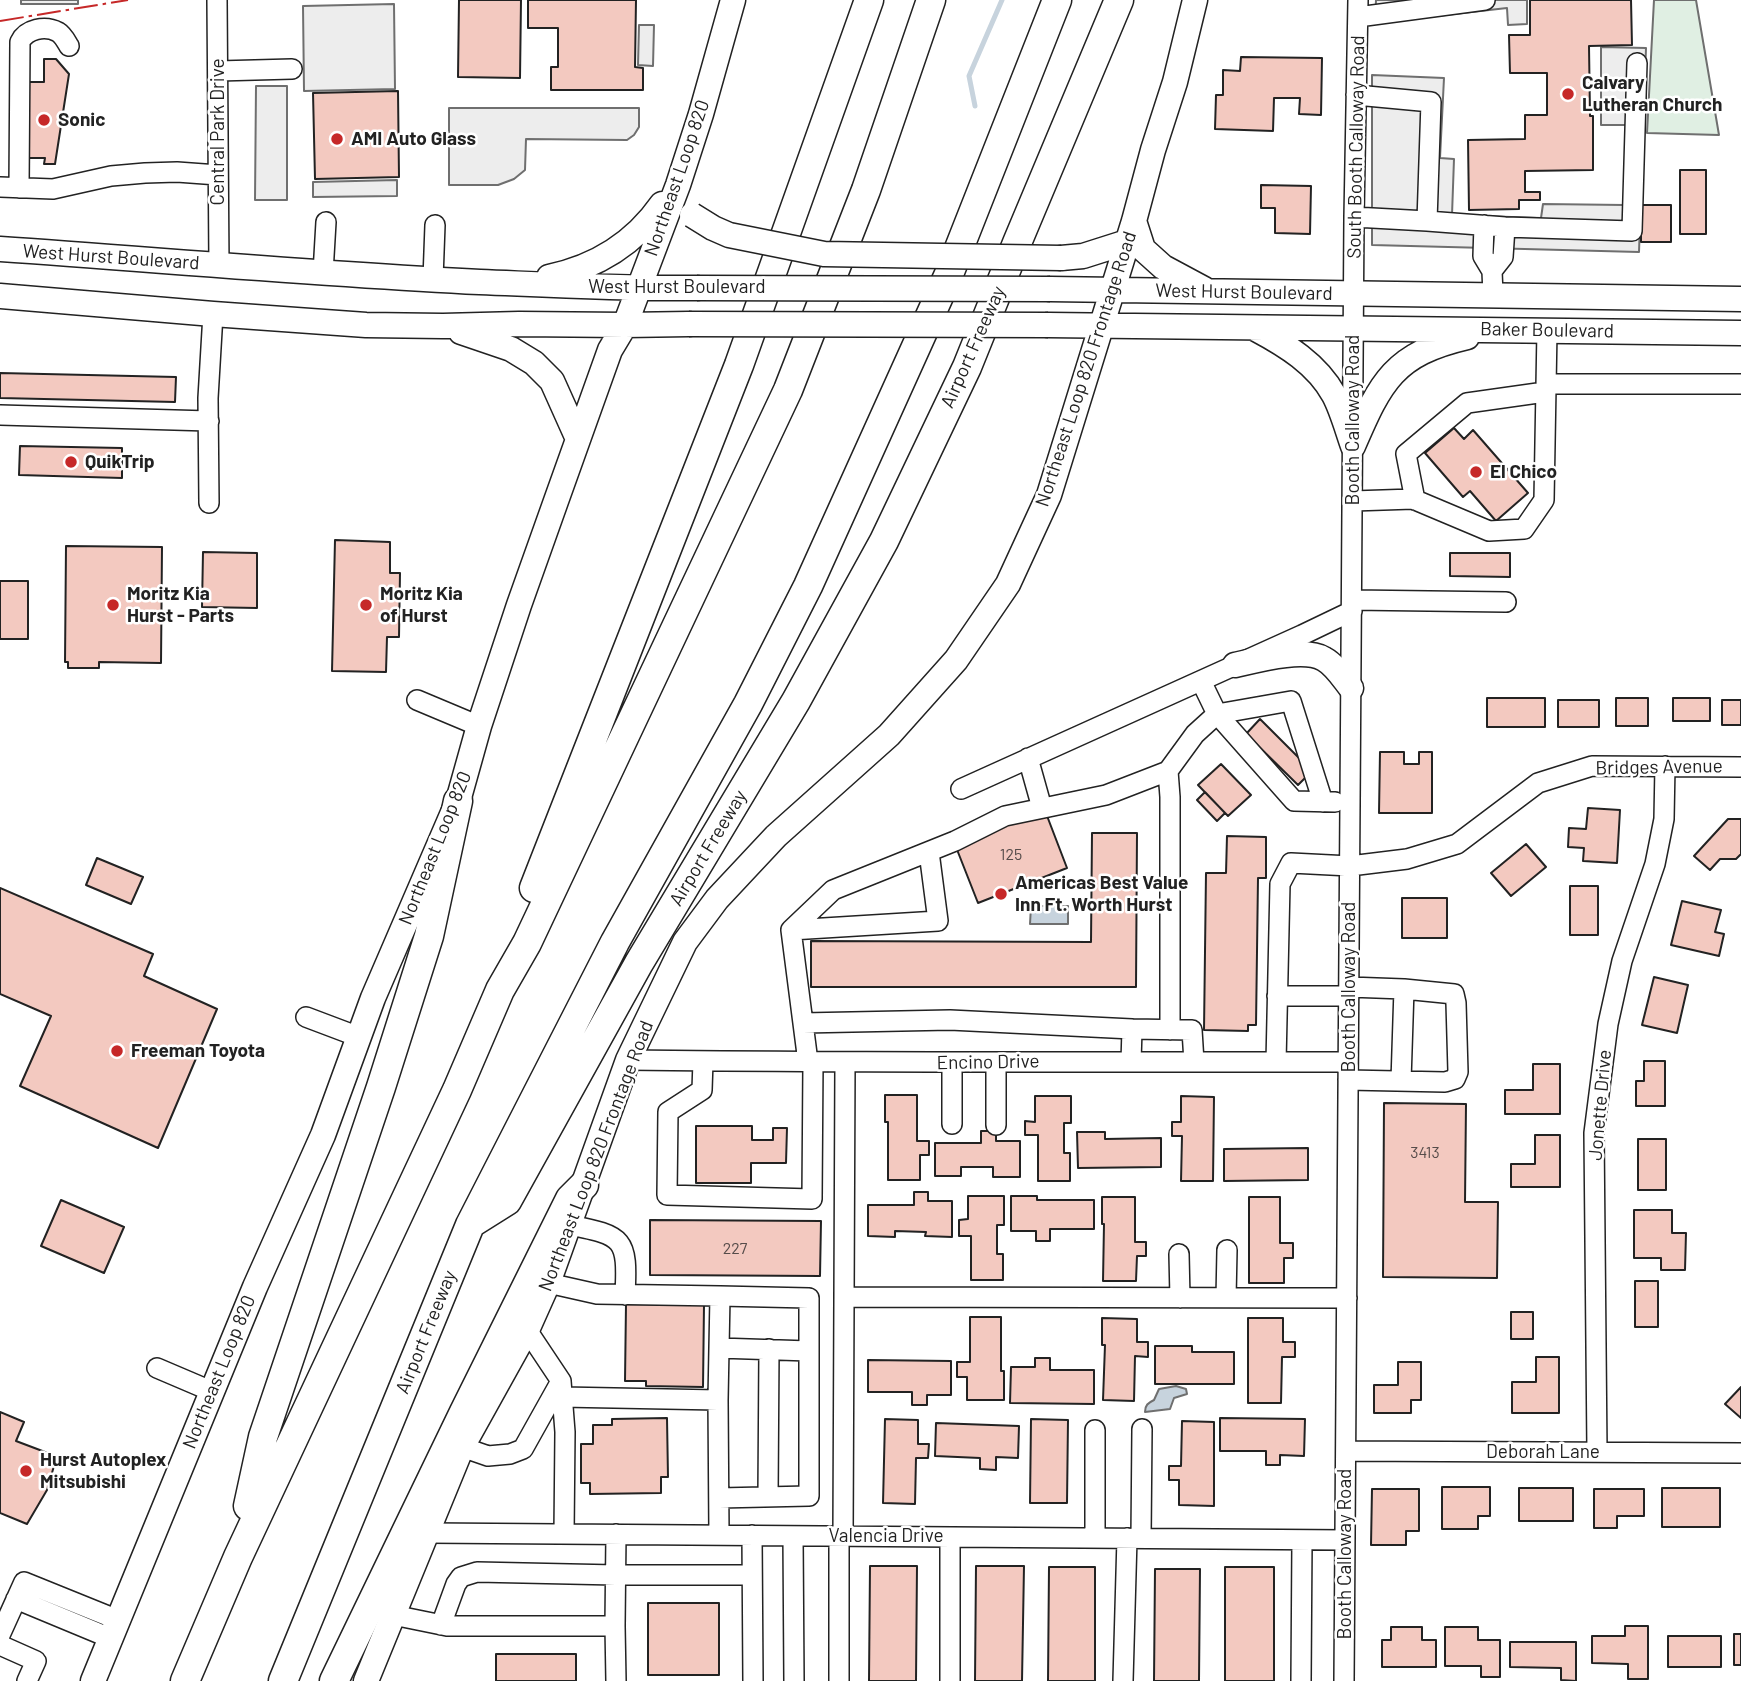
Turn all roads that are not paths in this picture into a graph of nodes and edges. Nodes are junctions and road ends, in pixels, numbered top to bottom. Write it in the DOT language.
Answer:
graph roads {
  1 [pos="217,0"];
  2 [pos="733,0"];
  3 [pos="869,0"];
  4 [pos="931,0"];
  5 [pos="1057,0"];
  6 [pos="1119,0"];
  7 [pos="1195,0"];
  8 [pos="1485,0"];
  9 [pos="1358,8"];
  10 [pos="68,46"];
  11 [pos="1637,63"];
  12 [pos="292,69"];
  13 [pos="218,71"];
  14 [pos="1356,96"];
  15 [pos="218,175"];
  16 [pos="678,185"];
  17 [pos="9,188"];
  18 [pos="1354,218"];
  19 [pos="1427,221"];
  20 [pos="326,222"];
  21 [pos="435,225"];
  22 [pos="1484,225"];
  23 [pos="1505,227"];
  24 [pos="1130,231"];
  25 [pos="0,249"];
  26 [pos="219,265"];
  27 [pos="323,273"];
  28 [pos="433,279"];
  29 [pos="516,283"];
  30 [pos="1492,283"];
  31 [pos="639,289"];
  32 [pos="1113,289"];
  33 [pos="1208,291"];
  34 [pos="1354,293"];
  35 [pos="0,296"];
  36 [pos="1741,299"];
  37 [pos="213,314"];
  38 [pos="625,325"];
  39 [pos="1101,325"];
  40 [pos="443,326"];
  41 [pos="1252,327"];
  42 [pos="1354,328"];
  43 [pos="1500,330"];
  44 [pos="1547,330"];
  45 [pos="1741,333"];
  46 [pos="1741,384"];
  47 [pos="1546,388"];
  48 [pos="0,415"];
  49 [pos="209,421"];
  50 [pos="578,439"];
  51 [pos="1353,446"];
  52 [pos="1353,500"];
  53 [pos="1415,500"];
  54 [pos="209,503"];
  55 [pos="1506,602"];
  56 [pos="1352,605"];
  57 [pos="1235,665"];
  58 [pos="1200,681"];
  59 [pos="1351,688"];
  60 [pos="417,700"];
  61 [pos="1217,714"];
  62 [pos="479,726"];
  63 [pos="1028,758"];
  64 [pos="1665,766"];
  65 [pos="1741,766"];
  66 [pos="1168,771"];
  67 [pos="961,789"];
  68 [pos="458,801"];
  69 [pos="1323,802"];
  70 [pos="1350,802"];
  71 [pos="1042,808"];
  72 [pos="929,852"];
  73 [pos="1350,866"];
  74 [pos="792,930"];
  75 [pos="1404,989"];
  76 [pos="500,990"];
  77 [pos="1349,992"];
  78 [pos="1277,996"];
  79 [pos="306,1017"];
  80 [pos="803,1023"];
  81 [pos="1132,1029"];
  82 [pos="1170,1030"];
  83 [pos="359,1037"];
  84 [pos="628,1060"];
  85 [pos="703,1061"];
  86 [pos="811,1062"];
  87 [pos="845,1062"];
  88 [pos="1131,1062"];
  89 [pos="1194,1062"];
  90 [pos="1276,1062"];
  91 [pos="952,1063"];
  92 [pos="996,1063"];
  93 [pos="1348,1071"];
  94 [pos="1401,1081"];
  95 [pos="952,1124"];
  96 [pos="996,1125"];
  97 [pos="584,1185"];
  98 [pos="470,1225"];
  99 [pos="570,1225"];
  100 [pos="1227,1250"];
  101 [pos="1180,1254"];
  102 [pos="548,1283"];
  103 [pos="625,1295"];
  104 [pos="720,1296"];
  105 [pos="844,1297"];
  106 [pos="1180,1298"];
  107 [pos="1226,1298"];
  108 [pos="1347,1298"];
  109 [pos="527,1330"];
  110 [pos="719,1348"];
  111 [pos="769,1349"];
  112 [pos="809,1350"];
  113 [pos="157,1368"];
  114 [pos="561,1389"];
  115 [pos="212,1391"];
  116 [pos="718,1400"];
  117 [pos="1142,1429"];
  118 [pos="1095,1430"];
  119 [pos="462,1447"];
  120 [pos="1346,1451"];
  121 [pos="1597,1452"];
  122 [pos="1741,1453"];
  123 [pos="768,1497"];
  124 [pos="719,1498"];
  125 [pos="428,1533"];
  126 [pos="564,1534"];
  127 [pos="616,1534"];
  128 [pos="719,1535"];
  129 [pos="752,1535"];
  130 [pos="793,1536"];
  131 [pos="841,1536"];
  132 [pos="950,1537"];
  133 [pos="1095,1538"];
  134 [pos="1134,1538"];
  135 [pos="1302,1540"];
  136 [pos="1345,1540"];
  137 [pos="237,1557"];
  138 [pos="616,1575"];
  139 [pos="752,1575"];
  140 [pos="393,1615"];
  141 [pos="441,1625"];
  142 [pos="615,1626"];
  143 [pos="114,1629"];
  144 [pos="0,1635"];
  145 [pos="0,1645"];
  146 [pos="27,1681"];
  147 [pos="93,1681"];
  148 [pos="184,1681"];
  149 [pos="283,1681"];
  150 [pos="334,1681"];
  151 [pos="366,1681"];
  152 [pos="616,1681"];
  153 [pos="753,1681"];
  154 [pos="794,1681"];
  155 [pos="839,1681"];
  156 [pos="950,1681"];
  157 [pos="1123,1681"];
  158 [pos="1301,1681"];
  159 [pos="1344,1681"];
  1 -- 13 [label="street, Central Park Drive"];
  2 -- 16 [label="main road, Northeast Loop 820"];
  3 -- 76 [label="highway"];
  4 -- 76 [label="highway"];
  5 -- 98 [label="highway"];
  6 -- 98 [label="highway, Airport Freeway"];
  7 -- 24 [label="main road, Northeast Loop 820 Frontage Road"];
  8 -- 9 [label="street"];
  9 -- 14 [label="street, South Booth Calloway Road"];
  10 -- 17 [label="street"];
  11 -- 23 [label="street"];
  12 -- 13 [label="street"];
  13 -- 15 [label="street, Central Park Drive"];
  14 -- 18 [label="street, South Booth Calloway Road"];
  14 -- 19 [label="street"];
  15 -- 17 [label="street"];
  15 -- 26 [label="street, Central Park Drive"];
  16 -- 24 [label="main road, bridge"];
  16 -- 29 [label="main road"];
  16 -- 31 [label="main road, Northeast Loop 820"];
  18 -- 19 [label="street"];
  18 -- 34 [label="street, South Booth Calloway Road"];
  19 -- 22 [label="street"];
  20 -- 27 [label="street"];
  21 -- 28 [label="street"];
  22 -- 23 [label="street"];
  22 -- 30 [label="street"];
  23 -- 30 [label="street"];
  24 -- 32 [label="main road, Northeast Loop 820 Frontage Road"];
  24 -- 33 [label="main road"];
  25 -- 26 [label="main road, West Hurst Boulevard"];
  26 -- 27 [label="main road, West Hurst Boulevard"];
  27 -- 28 [label="main road, West Hurst Boulevard"];
  28 -- 29 [label="main road, West Hurst Boulevard"];
  29 -- 31 [label="main road, West Hurst Boulevard"];
  30 -- 34 [label="main road, Baker Boulevard"];
  30 -- 36 [label="main road, Baker Boulevard"];
  31 -- 32 [label="main road, West Hurst Boulevard, bridge"];
  31 -- 38 [label="main road, Northeast Loop 820"];
  32 -- 33 [label="main road, West Hurst Boulevard"];
  32 -- 39 [label="main road, Northeast Loop 820 Frontage Road"];
  33 -- 34 [label="main road, West Hurst Boulevard"];
  34 -- 42 [label="street, Booth Calloway Road"];
  35 -- 37 [label="main road, West Hurst Boulevard"];
  37 -- 40 [label="main road, West Hurst Boulevard"];
  37 -- 49 [label="street"];
  38 -- 39 [label="main road, West Hurst Boulevard, bridge"];
  38 -- 40 [label="main road, West Hurst Boulevard"];
  38 -- 50 [label="main road, Northeast Loop 820"];
  39 -- 41 [label="main road, West Hurst Boulevard"];
  39 -- 84 [label="main road, Northeast Loop 820 Frontage Road"];
  40 -- 50 [label="main road"];
  41 -- 42 [label="main road, West Hurst Boulevard"];
  41 -- 51 [label="main road"];
  42 -- 43 [label="main road, Baker Boulevard"];
  42 -- 51 [label="street, Booth Calloway Road"];
  43 -- 44 [label="main road, Baker Boulevard"];
  43 -- 51 [label="main road"];
  44 -- 45 [label="main road, Baker Boulevard"];
  44 -- 47 [label="street"];
  46 -- 47 [label="street"];
  47 -- 53 [label="street"];
  47 -- 53 [label="street"];
  48 -- 49 [label="street"];
  49 -- 54 [label="street"];
  50 -- 62 [label="main road, Northeast Loop 820"];
  51 -- 52 [label="street, Booth Calloway Road"];
  52 -- 53 [label="street"];
  52 -- 56 [label="street, Booth Calloway Road"];
  55 -- 56 [label="street"];
  56 -- 57 [label="street"];
  56 -- 59 [label="street, Booth Calloway Road"];
  57 -- 58 [label="street"];
  57 -- 59 [label="main road"];
  58 -- 61 [label="street"];
  58 -- 63 [label="street"];
  59 -- 70 [label="street, Booth Calloway Road"];
  60 -- 62 [label="street"];
  61 -- 66 [label="street"];
  61 -- 69 [label="street"];
  61 -- 69 [label="street"];
  62 -- 68 [label="main road, Northeast Loop 820"];
  63 -- 67 [label="street"];
  63 -- 71 [label="street"];
  64 -- 65 [label="street, Bridges Avenue"];
  64 -- 73 [label="street, Bridges Avenue"];
  64 -- 121 [label="street, Jonette Drive"];
  66 -- 71 [label="street"];
  66 -- 82 [label="street"];
  68 -- 83 [label="main road, Northeast Loop 820"];
  68 -- 137 [label="highway"];
  69 -- 70 [label="street"];
  70 -- 73 [label="street, Booth Calloway Road"];
  71 -- 72 [label="street"];
  72 -- 74 [label="street"];
  72 -- 74 [label="street"];
  73 -- 77 [label="street, Booth Calloway Road"];
  73 -- 78 [label="street, Bridges Avenue"];
  74 -- 80 [label="street"];
  75 -- 77 [label="street"];
  75 -- 94 [label="street"];
  75 -- 94 [label="street, Encino Drive"];
  76 -- 137 [label="highway"];
  77 -- 78 [label="street"];
  77 -- 93 [label="street, Booth Calloway Road"];
  78 -- 90 [label="street"];
  79 -- 83 [label="street"];
  80 -- 81 [label="street"];
  80 -- 86 [label="street"];
  81 -- 82 [label="street"];
  81 -- 88 [label="street"];
  82 -- 89 [label="street"];
  83 -- 115 [label="main road, Northeast Loop 820"];
  84 -- 85 [label="street, Encino Drive"];
  84 -- 97 [label="main road, Northeast Loop 820 Frontage Road"];
  85 -- 86 [label="street, Encino Drive"];
  85 -- 86 [label="street"];
  86 -- 87 [label="street, Encino Drive"];
  87 -- 91 [label="street, Encino Drive"];
  87 -- 105 [label="street"];
  88 -- 89 [label="street, Encino Drive"];
  88 -- 92 [label="street, Encino Drive"];
  89 -- 90 [label="street, Encino Drive"];
  90 -- 93 [label="street, Encino Drive"];
  91 -- 92 [label="street, Encino Drive"];
  91 -- 95 [label="street"];
  92 -- 96 [label="street"];
  93 -- 94 [label="street, Encino Drive"];
  93 -- 108 [label="street, Booth Calloway Road"];
  97 -- 99 [label="main road, Northeast Loop 820 Frontage Road"];
  97 -- 150 [label="highway"];
  98 -- 149 [label="highway, Airport Freeway"];
  99 -- 102 [label="main road, Northeast Loop 820 Frontage Road"];
  99 -- 103 [label="street"];
  100 -- 107 [label="street"];
  101 -- 106 [label="street"];
  102 -- 103 [label="street"];
  102 -- 109 [label="main road, Northeast Loop 820 Frontage Road"];
  103 -- 104 [label="street"];
  104 -- 110 [label="street"];
  104 -- 112 [label="street"];
  105 -- 106 [label="street"];
  105 -- 131 [label="street"];
  106 -- 107 [label="street"];
  107 -- 108 [label="street"];
  108 -- 120 [label="street, Booth Calloway Road"];
  109 -- 114 [label="street"];
  109 -- 119 [label="main road, Northeast Loop 820 Frontage Road"];
  110 -- 111 [label="street"];
  110 -- 116 [label="street"];
  111 -- 112 [label="street"];
  111 -- 123 [label="street"];
  112 -- 123 [label="street"];
  113 -- 115 [label="street"];
  114 -- 116 [label="street"];
  114 -- 119 [label="street"];
  114 -- 126 [label="street"];
  115 -- 143 [label="main road, Northeast Loop 820"];
  116 -- 124 [label="street"];
  117 -- 134 [label="street"];
  118 -- 133 [label="street"];
  119 -- 125 [label="main road, Northeast Loop 820 Frontage Road"];
  120 -- 121 [label="street, Deborah Lane"];
  120 -- 136 [label="street, Booth Calloway Road"];
  121 -- 122 [label="street, Deborah Lane"];
  123 -- 124 [label="street"];
  124 -- 128 [label="street"];
  125 -- 126 [label="street, Valencia Drive"];
  125 -- 140 [label="main road, Northeast Loop 820 Frontage Road"];
  126 -- 127 [label="street, Valencia Drive"];
  127 -- 128 [label="street, Valencia Drive"];
  127 -- 138 [label="street"];
  128 -- 129 [label="street, Valencia Drive"];
  129 -- 130 [label="street, Valencia Drive"];
  129 -- 139 [label="street"];
  130 -- 131 [label="street, Valencia Drive"];
  130 -- 154 [label="street"];
  131 -- 132 [label="street, Valencia Drive"];
  131 -- 155 [label="street"];
  132 -- 133 [label="street, Valencia Drive"];
  132 -- 156 [label="street"];
  133 -- 134 [label="street, Valencia Drive"];
  134 -- 135 [label="street, Valencia Drive"];
  134 -- 157 [label="street"];
  135 -- 136 [label="street, Valencia Drive"];
  135 -- 158 [label="street"];
  136 -- 159 [label="street, Booth Calloway Road"];
  137 -- 148 [label="highway"];
  138 -- 139 [label="street"];
  138 -- 141 [label="street"];
  138 -- 142 [label="street"];
  139 -- 153 [label="street"];
  140 -- 141 [label="street"];
  140 -- 151 [label="main road, Northeast Loop 820 Frontage Road"];
  141 -- 142 [label="street"];
  142 -- 152 [label="street"];
  143 -- 144 [label="street"];
  143 -- 147 [label="main road, Northeast Loop 820"];
  145 -- 146 [label="street"];
}
